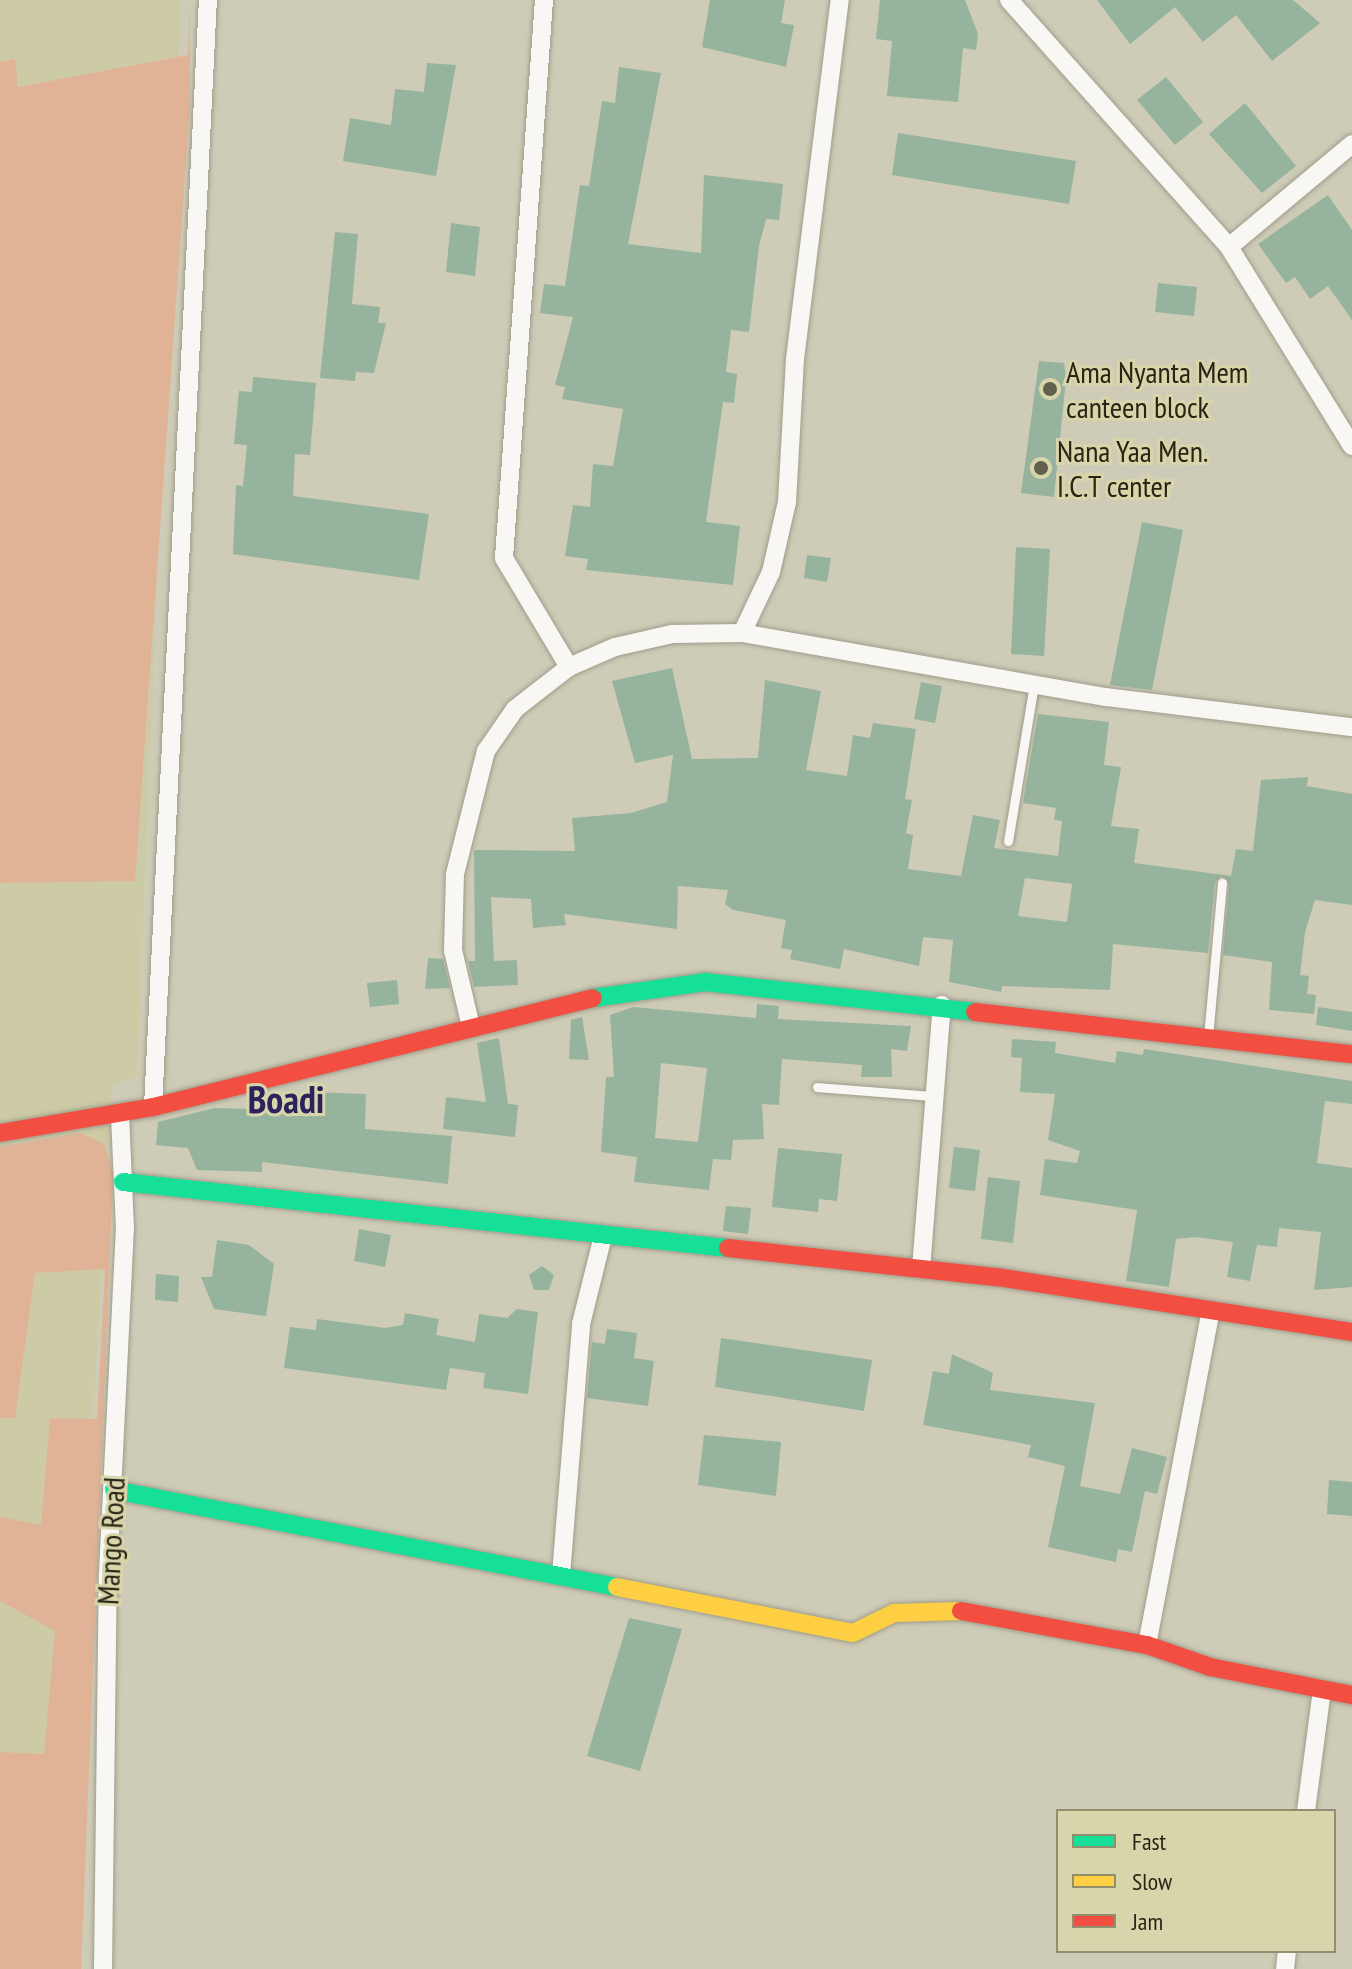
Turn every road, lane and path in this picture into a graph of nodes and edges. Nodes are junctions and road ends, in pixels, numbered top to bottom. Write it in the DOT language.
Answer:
graph roads {
  1 [pos="208,0"];
  2 [pos="544,0"];
  3 [pos="840,0"];
  4 [pos="1009,0"];
  5 [pos="1352,144"];
  6 [pos="1229,247"];
  7 [pos="1352,446"];
  8 [pos="742,633"];
  9 [pos="569,667"];
  10 [pos="1034,684"];
  11 [pos="1352,727"];
  12 [pos="1008,841"];
  13 [pos="1222,883"];
  14 [pos="942,1005"];
  15 [pos="471,1027"];
  16 [pos="1208,1037"];
  17 [pos="1352,1054"];
  18 [pos="817,1087"];
  19 [pos="935,1096"];
  20 [pos="153,1107"];
  21 [pos="120,1113"];
  22 [pos="0,1133"];
  23 [pos="123,1182"];
  24 [pos="602,1240"];
  25 [pos="921,1269"];
  26 [pos="1211,1311"];
  27 [pos="1352,1332"];
  28 [pos="114,1490"];
  29 [pos="561,1575"];
  30 [pos="1147,1645"];
  31 [pos="1322,1690"];
  32 [pos="1352,1695"];
  33 [pos="1306,1809"];
  34 [pos="103,1969"];
  1 -- 20 [label="street"];
  2 -- 9 [label="street"];
  3 -- 8 [label="street"];
  4 -- 6 [label="street"];
  5 -- 6 [label="street"];
  6 -- 7 [label="street"];
  8 -- 9 [label="street"];
  8 -- 10 [label="street"];
  9 -- 15 [label="street"];
  10 -- 11 [label="street"];
  10 -- 12 [label="lane"];
  13 -- 16 [label="lane"];
  14 -- 15 [label="street"];
  14 -- 16 [label="street"];
  14 -- 19 [label="street"];
  15 -- 20 [label="street"];
  16 -- 17 [label="street"];
  18 -- 19 [label="lane"];
  19 -- 25 [label="street"];
  20 -- 21 [label="street"];
  21 -- 22 [label="street"];
  21 -- 23 [label="street, Mango Road"];
  23 -- 24 [label="street"];
  23 -- 28 [label="street, Mango Road"];
  24 -- 25 [label="street"];
  24 -- 29 [label="street"];
  25 -- 26 [label="street"];
  26 -- 27 [label="street"];
  26 -- 30 [label="street"];
  28 -- 29 [label="street"];
  28 -- 34 [label="street, Mango Road"];
  29 -- 30 [label="street"];
  30 -- 31 [label="street"];
  31 -- 32 [label="street"];
  31 -- 33 [label="street"];
}
